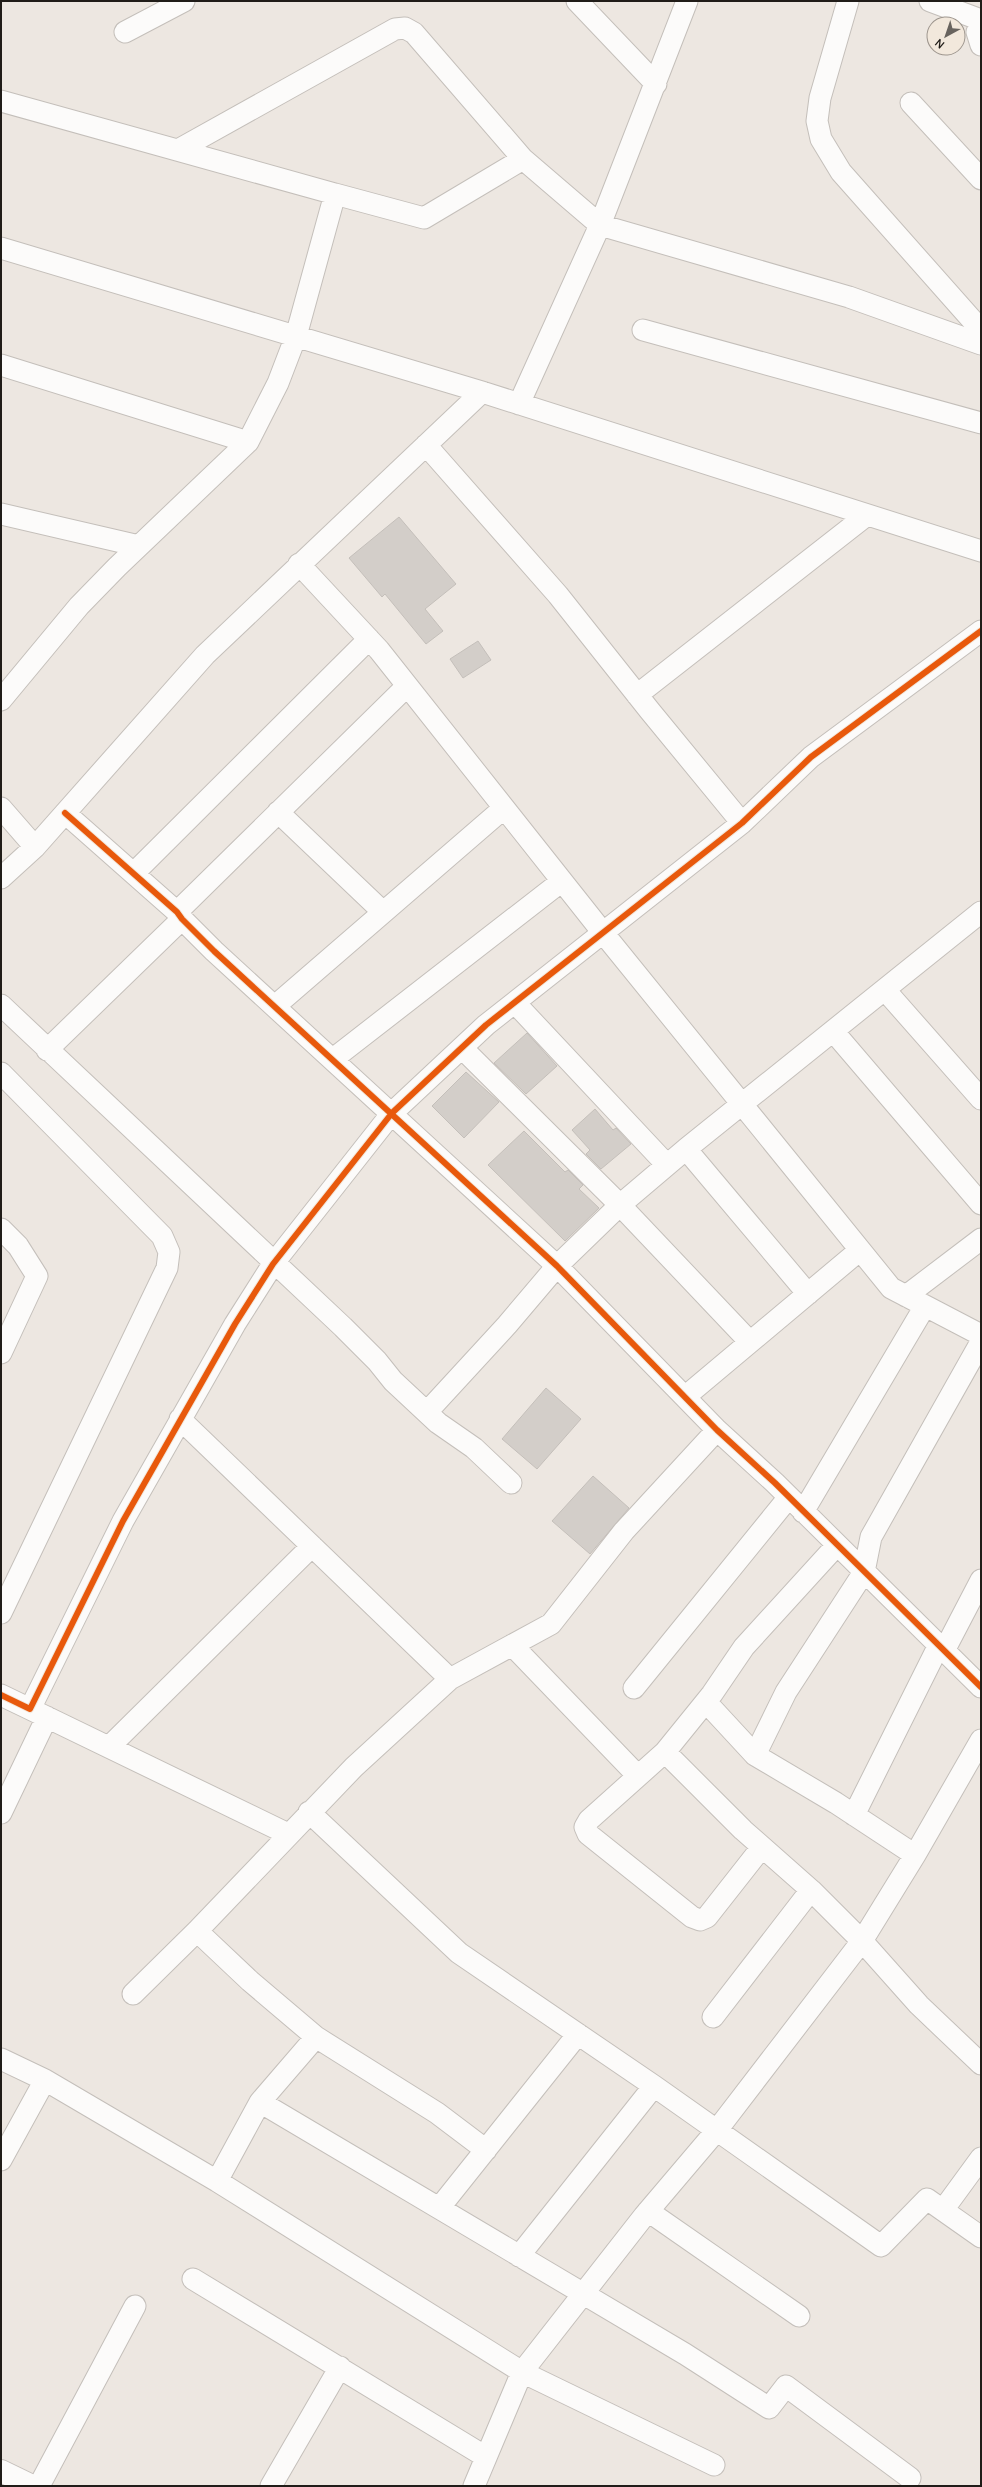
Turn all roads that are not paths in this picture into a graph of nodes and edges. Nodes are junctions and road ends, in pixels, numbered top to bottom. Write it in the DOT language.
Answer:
graph roads {
  1 [pos="184,1"];
  2 [pos="577,1"];
  3 [pos="687,1"];
  4 [pos="848,1"];
  5 [pos="930,1"];
  6 [pos="981,20"];
  7 [pos="981,25"];
  8 [pos="125,32"];
  9 [pos="981,45"];
  10 [pos="656,84"];
  11 [pos="1,101"];
  12 [pos="911,103"];
  13 [pos="178,150"];
  14 [pos="524,160"];
  15 [pos="981,179"];
  16 [pos="335,194"];
  17 [pos="600,225"];
  18 [pos="1,248"];
  19 [pos="643,330"];
  20 [pos="981,330"];
  21 [pos="296,336"];
  22 [pos="981,344"];
  23 [pos="1,365"];
  24 [pos="482,392"];
  25 [pos="519,404"];
  26 [pos="981,423"];
  27 [pos="248,442"];
  28 [pos="426,445"];
  29 [pos="1,514"];
  30 [pos="867,515"];
  31 [pos="139,546"];
  32 [pos="981,551"];
  33 [pos="299,564"];
  34 [pos="981,631"];
  35 [pos="369,639"];
  36 [pos="407,686"];
  37 [pos="637,695"];
  38 [pos="1,700"];
  39 [pos="1,808"];
  40 [pos="504,808"];
  41 [pos="278,812"];
  42 [pos="65,813"];
  43 [pos="742,822"];
  44 [pos="35,847"];
  45 [pos="134,873"];
  46 [pos="1,878"];
  47 [pos="562,881"];
  48 [pos="383,912"];
  49 [pos="180,915"];
  50 [pos="978,920"];
  51 [pos="604,934"];
  52 [pos="885,990"];
  53 [pos="515,1003"];
  54 [pos="1,1005"];
  55 [pos="275,1006"];
  56 [pos="833,1031"];
  57 [pos="462,1048"];
  58 [pos="47,1050"];
  59 [pos="334,1059"];
  60 [pos="1,1073"];
  61 [pos="981,1099"];
  62 [pos="742,1104"];
  63 [pos="392,1113"];
  64 [pos="686,1149"];
  65 [pos="667,1165"];
  66 [pos="981,1204"];
  67 [pos="620,1205"];
  68 [pos="1,1229"];
  69 [pos="981,1239"];
  70 [pos="860,1250"];
  71 [pos="273,1264"];
  72 [pos="557,1266"];
  73 [pos="808,1294"];
  74 [pos="906,1296"];
  75 [pos="925,1306"];
  76 [pos="981,1335"];
  77 [pos="750,1342"];
  78 [pos="981,1342"];
  79 [pos="1,1352"];
  80 [pos="686,1396"];
  81 [pos="427,1412"];
  82 [pos="180,1419"];
  83 [pos="718,1430"];
  84 [pos="511,1483"];
  85 [pos="789,1497"];
  86 [pos="803,1512"];
  87 [pos="836,1545"];
  88 [pos="312,1546"];
  89 [pos="864,1572"];
  90 [pos="981,1580"];
  91 [pos="1,1613"];
  92 [pos="512,1645"];
  93 [pos="942,1648"];
  94 [pos="450,1679"];
  95 [pos="981,1687"];
  96 [pos="634,1688"];
  97 [pos="1,1695"];
  98 [pos="706,1702"];
  99 [pos="38,1713"];
  100 [pos="981,1740"];
  101 [pos="109,1747"];
  102 [pos="665,1752"];
  103 [pos="755,1755"];
  104 [pos="638,1776"];
  105 [pos="309,1812"];
  106 [pos="1,1813"];
  107 [pos="854,1815"];
  108 [pos="288,1834"];
  109 [pos="762,1847"];
  110 [pos="915,1855"];
  111 [pos="811,1890"];
  112 [pos="197,1931"];
  113 [pos="862,1941"];
  114 [pos="133,1994"];
  115 [pos="713,2017"];
  116 [pos="578,2034"];
  117 [pos="316,2038"];
  118 [pos="1,2059"];
  119 [pos="981,2064"];
  120 [pos="45,2080"];
  121 [pos="654,2086"];
  122 [pos="260,2102"];
  123 [pos="717,2130"];
  124 [pos="486,2150"];
  125 [pos="981,2158"];
  126 [pos="1,2160"];
  127 [pos="217,2181"];
  128 [pos="440,2207"];
  129 [pos="943,2210"];
  130 [pos="648,2212"];
  131 [pos="981,2237"];
  132 [pos="519,2256"];
  133 [pos="193,2279"];
  134 [pos="584,2294"];
  135 [pos="135,2306"];
  136 [pos="799,2316"];
  137 [pos="340,2368"];
  138 [pos="522,2372"];
  139 [pos="486,2457"];
  140 [pos="714,2465"];
  141 [pos="1,2471"];
  142 [pos="910,2478"];
  143 [pos="32,2486"];
  144 [pos="40,2486"];
  145 [pos="271,2486"];
  146 [pos="474,2486"];
  1 -- 8 [label="street"];
  2 -- 10 [label="street"];
  3 -- 10 [label="street"];
  4 -- 20 [label="street"];
  5 -- 6 [label="street"];
  7 -- 9 [label="street"];
  10 -- 17 [label="street"];
  11 -- 13 [label="street"];
  12 -- 15 [label="street"];
  13 -- 14 [label="street"];
  13 -- 16 [label="street"];
  14 -- 16 [label="street"];
  14 -- 17 [label="street"];
  16 -- 21 [label="street"];
  17 -- 22 [label="street"];
  17 -- 25 [label="street"];
  18 -- 21 [label="street"];
  19 -- 26 [label="street"];
  21 -- 24 [label="street"];
  21 -- 27 [label="street"];
  23 -- 27 [label="street"];
  24 -- 25 [label="street"];
  24 -- 28 [label="street"];
  25 -- 30 [label="street"];
  27 -- 31 [label="street"];
  28 -- 33 [label="street"];
  28 -- 37 [label="street"];
  29 -- 31 [label="street"];
  30 -- 32 [label="street"];
  30 -- 37 [label="street"];
  31 -- 38 [label="street"];
  33 -- 35 [label="street"];
  33 -- 42 [label="street"];
  34 -- 43 [label="street"];
  35 -- 36 [label="street"];
  35 -- 45 [label="street"];
  36 -- 40 [label="street"];
  36 -- 41 [label="street"];
  37 -- 43 [label="street"];
  39 -- 44 [label="street"];
  40 -- 47 [label="street"];
  40 -- 48 [label="street"];
  41 -- 48 [label="street"];
  41 -- 49 [label="street"];
  42 -- 44 [label="street"];
  42 -- 45 [label="street"];
  43 -- 51 [label="street"];
  44 -- 46 [label="street"];
  45 -- 49 [label="street"];
  47 -- 51 [label="street"];
  47 -- 59 [label="street"];
  48 -- 55 [label="street"];
  49 -- 55 [label="street"];
  49 -- 58 [label="street"];
  50 -- 52 [label="street"];
  51 -- 53 [label="street"];
  51 -- 62 [label="street"];
  52 -- 56 [label="street"];
  52 -- 61 [label="street"];
  53 -- 57 [label="street"];
  53 -- 65 [label="street"];
  54 -- 58 [label="street"];
  55 -- 59 [label="street"];
  56 -- 62 [label="street"];
  56 -- 66 [label="street"];
  57 -- 63 [label="street"];
  57 -- 67 [label="street"];
  58 -- 71 [label="street"];
  59 -- 63 [label="street"];
  60 -- 91 [label="street"];
  62 -- 64 [label="street"];
  62 -- 70 [label="street"];
  63 -- 71 [label="street"];
  63 -- 72 [label="street"];
  64 -- 65 [label="street"];
  64 -- 73 [label="street"];
  65 -- 67 [label="street"];
  67 -- 72 [label="street"];
  67 -- 77 [label="street"];
  68 -- 79 [label="street"];
  69 -- 74 [label="street"];
  70 -- 73 [label="street"];
  70 -- 74 [label="street"];
  71 -- 81 [label="street"];
  71 -- 82 [label="street"];
  72 -- 80 [label="street"];
  72 -- 81 [label="street"];
  73 -- 77 [label="street"];
  74 -- 75 [label="street"];
  75 -- 76 [label="street"];
  75 -- 86 [label="street"];
  77 -- 80 [label="street"];
  78 -- 89 [label="street"];
  80 -- 83 [label="street"];
  81 -- 84 [label="street"];
  82 -- 88 [label="street"];
  82 -- 99 [label="street"];
  83 -- 85 [label="street"];
  83 -- 92 [label="street"];
  85 -- 86 [label="street"];
  85 -- 96 [label="street"];
  86 -- 87 [label="street"];
  87 -- 89 [label="street"];
  87 -- 98 [label="street"];
  88 -- 94 [label="street"];
  88 -- 101 [label="street"];
  89 -- 93 [label="street"];
  89 -- 103 [label="street"];
  90 -- 93 [label="street"];
  92 -- 94 [label="street"];
  92 -- 104 [label="street"];
  93 -- 95 [label="street"];
  93 -- 107 [label="street"];
  94 -- 105 [label="street"];
  97 -- 99 [label="street"];
  98 -- 102 [label="street"];
  98 -- 103 [label="street"];
  99 -- 101 [label="street"];
  99 -- 106 [label="street"];
  100 -- 110 [label="street"];
  101 -- 108 [label="street"];
  102 -- 104 [label="street"];
  102 -- 109 [label="street"];
  103 -- 107 [label="street"];
  104 -- 109 [label="street"];
  105 -- 108 [label="street"];
  105 -- 116 [label="street"];
  107 -- 110 [label="street"];
  108 -- 112 [label="street"];
  109 -- 111 [label="street"];
  110 -- 113 [label="street"];
  111 -- 113 [label="street"];
  111 -- 115 [label="street"];
  112 -- 114 [label="street"];
  112 -- 117 [label="street"];
  113 -- 119 [label="street"];
  113 -- 123 [label="street"];
  116 -- 121 [label="street"];
  116 -- 124 [label="street"];
  117 -- 122 [label="street"];
  117 -- 124 [label="street"];
  118 -- 120 [label="street"];
  120 -- 126 [label="street"];
  120 -- 127 [label="street"];
  121 -- 123 [label="street"];
  121 -- 132 [label="street"];
  122 -- 127 [label="street"];
  122 -- 128 [label="street"];
  123 -- 129 [label="street"];
  123 -- 130 [label="street"];
  124 -- 128 [label="street"];
  125 -- 129 [label="street"];
  127 -- 138 [label="street"];
  128 -- 132 [label="street"];
  129 -- 131 [label="street"];
  130 -- 134 [label="street"];
  130 -- 136 [label="street"];
  132 -- 134 [label="street"];
  133 -- 137 [label="street"];
  134 -- 138 [label="street"];
  134 -- 142 [label="street"];
  135 -- 144 [label="street"];
  137 -- 139 [label="street"];
  137 -- 145 [label="street"];
  138 -- 139 [label="street"];
  138 -- 140 [label="street"];
  139 -- 146 [label="street"];
  141 -- 143 [label="main road"];
}
